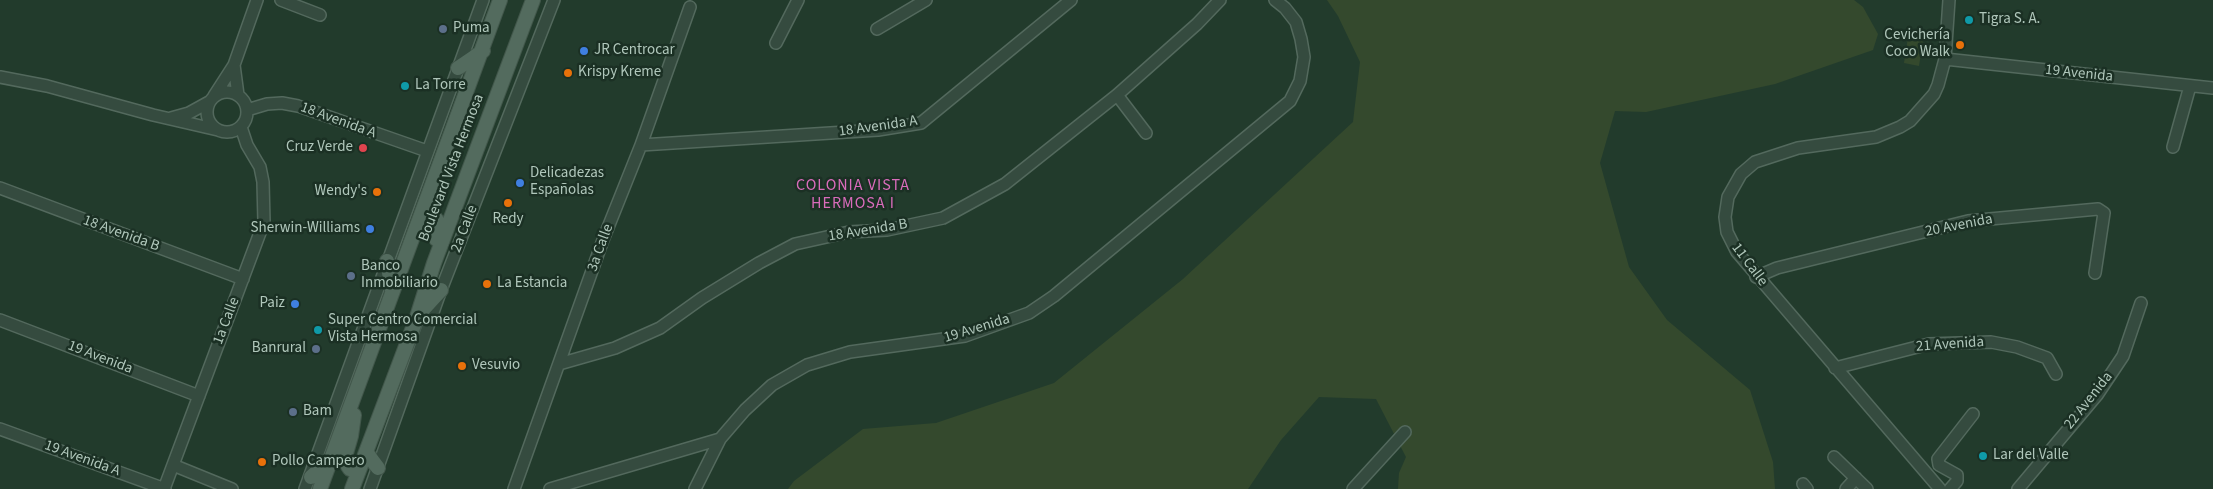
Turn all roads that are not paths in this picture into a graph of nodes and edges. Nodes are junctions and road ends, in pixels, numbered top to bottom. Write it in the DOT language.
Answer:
graph roads {
  1 [pos="257,0"];
  2 [pos="281,0"];
  3 [pos="483,0"];
  4 [pos="500,0"];
  5 [pos="533,0"];
  6 [pos="554,0"];
  7 [pos="798,0"];
  8 [pos="926,0"];
  9 [pos="1071,0"];
  10 [pos="1220,0"];
  11 [pos="1275,0"];
  12 [pos="1949,0"];
  13 [pos="690,8"];
  14 [pos="320,15"];
  15 [pos="877,29"];
  16 [pos="776,43"];
  17 [pos="483,51"];
  18 [pos="1945,58"];
  19 [pos="234,65"];
  20 [pos="458,68"];
  21 [pos="0,76"];
  22 [pos="2190,86"];
  23 [pos="2213,88"];
  24 [pos="238,95"];
  25 [pos="1117,95"];
  26 [pos="211,99"];
  27 [pos="247,110"];
  28 [pos="169,119"];
  29 [pos="241,127"];
  30 [pos="221,131"];
  31 [pos="1146,134"];
  32 [pos="641,145"];
  33 [pos="2173,147"];
  34 [pos="427,150"];
  35 [pos="251,151"];
  36 [pos="0,188"];
  37 [pos="408,249"];
  38 [pos="387,261"];
  39 [pos="2095,273"];
  40 [pos="1756,277"];
  41 [pos="243,279"];
  42 [pos="426,285"];
  43 [pos="441,290"];
  44 [pos="391,298"];
  45 [pos="2141,303"];
  46 [pos="417,316"];
  47 [pos="0,320"];
  48 [pos="560,364"];
  49 [pos="1835,368"];
  50 [pos="2056,374"];
  51 [pos="199,396"];
  52 [pos="354,402"];
  53 [pos="1973,414"];
  54 [pos="0,429"];
  55 [pos="1405,432"];
  56 [pos="720,439"];
  57 [pos="366,452"];
  58 [pos="1834,457"];
  59 [pos="331,458"];
  60 [pos="173,465"];
  61 [pos="360,468"];
  62 [pos="378,468"];
  63 [pos="1856,478"];
  64 [pos="308,483"];
  65 [pos="164,489"];
  66 [pos="232,489"];
  67 [pos="320,489"];
  68 [pos="352,489"];
  69 [pos="370,489"];
  70 [pos="514,489"];
  71 [pos="550,489"];
  72 [pos="695,489"];
  73 [pos="1353,489"];
  74 [pos="1846,489"];
  75 [pos="1867,489"];
  76 [pos="1940,489"];
  77 [pos="1950,489"];
  78 [pos="2018,489"];
  1 -- 19 [label="street"];
  2 -- 14 [label="street"];
  3 -- 20 [label="street"];
  4 -- 17 [label="main road, Boulevard Vista Hermosa"];
  5 -- 42 [label="main road, Boulevard Vista Hermosa"];
  6 -- 43 [label="street, 2a Calle"];
  7 -- 16 [label="street"];
  8 -- 15 [label="street"];
  9 -- 32 [label="street, 18 Avenida A"];
  10 -- 25 [label="street, 18 Avenida B"];
  11 -- 56 [label="street, 19 Avenida"];
  12 -- 18 [label="street, 11 Calle"];
  13 -- 32 [label="street, 3a Calle"];
  17 -- 20 [label="main road"];
  17 -- 37 [label="main road, Boulevard Vista Hermosa"];
  18 -- 22 [label="street, 19 Avenida"];
  18 -- 40 [label="street, 11 Calle"];
  19 -- 24 [label="street"];
  19 -- 26 [label="street"];
  20 -- 34 [label="street"];
  21 -- 28 [label="street"];
  22 -- 23 [label="street, 19 Avenida"];
  22 -- 33 [label="street"];
  24 -- 26 [label="street"];
  24 -- 27 [label="street"];
  25 -- 31 [label="street"];
  25 -- 48 [label="street, 18 Avenida B"];
  26 -- 28 [label="street"];
  26 -- 30 [label="street"];
  27 -- 29 [label="street"];
  27 -- 34 [label="street, 18 Avenida A"];
  28 -- 30 [label="street"];
  29 -- 30 [label="street"];
  29 -- 35 [label="street, 1a Calle"];
  30 -- 35 [label="street"];
  32 -- 48 [label="street, 3a Calle"];
  34 -- 38 [label="street"];
  35 -- 41 [label="street, 1a Calle"];
  36 -- 41 [label="street, 18 Avenida B"];
  37 -- 42 [label="main road"];
  37 -- 44 [label="main road, Boulevard Vista Hermosa"];
  38 -- 44 [label="main road"];
  38 -- 64 [label="street"];
  39 -- 40 [label="street, 20 Avenida"];
  40 -- 49 [label="street, 11 Calle"];
  41 -- 51 [label="street, 1a Calle"];
  42 -- 46 [label="main road, Boulevard Vista Hermosa"];
  43 -- 46 [label="main road"];
  43 -- 62 [label="street, 2a Calle"];
  44 -- 52 [label="main road, Boulevard Vista Hermosa"];
  45 -- 78 [label="street, 22 Avenida"];
  46 -- 57 [label="main road, Boulevard Vista Hermosa"];
  47 -- 51 [label="street, 19 Avenida"];
  48 -- 70 [label="street, 3a Calle"];
  49 -- 50 [label="street, 21 Avenida"];
  49 -- 76 [label="street, 11 Calle"];
  51 -- 60 [label="street, 1a Calle"];
  52 -- 59 [label="main road, Boulevard Vista Hermosa"];
  52 -- 61 [label="main road"];
  53 -- 77 [label="street"];
  54 -- 65 [label="street, 19 Avenida A"];
  55 -- 73 [label="street"];
  56 -- 71 [label="street"];
  56 -- 72 [label="street, 19 Avenida"];
  57 -- 61 [label="main road, Boulevard Vista Hermosa"];
  57 -- 62 [label="main road"];
  58 -- 63 [label="street"];
  59 -- 64 [label="main road"];
  59 -- 67 [label="main road, Boulevard Vista Hermosa"];
  60 -- 65 [label="street, 1a Calle"];
  60 -- 66 [label="street"];
  61 -- 68 [label="main road, Boulevard Vista Hermosa"];
  62 -- 69 [label="street, 2a Calle"];
  63 -- 74 [label="street"];
  63 -- 75 [label="street"];
}
